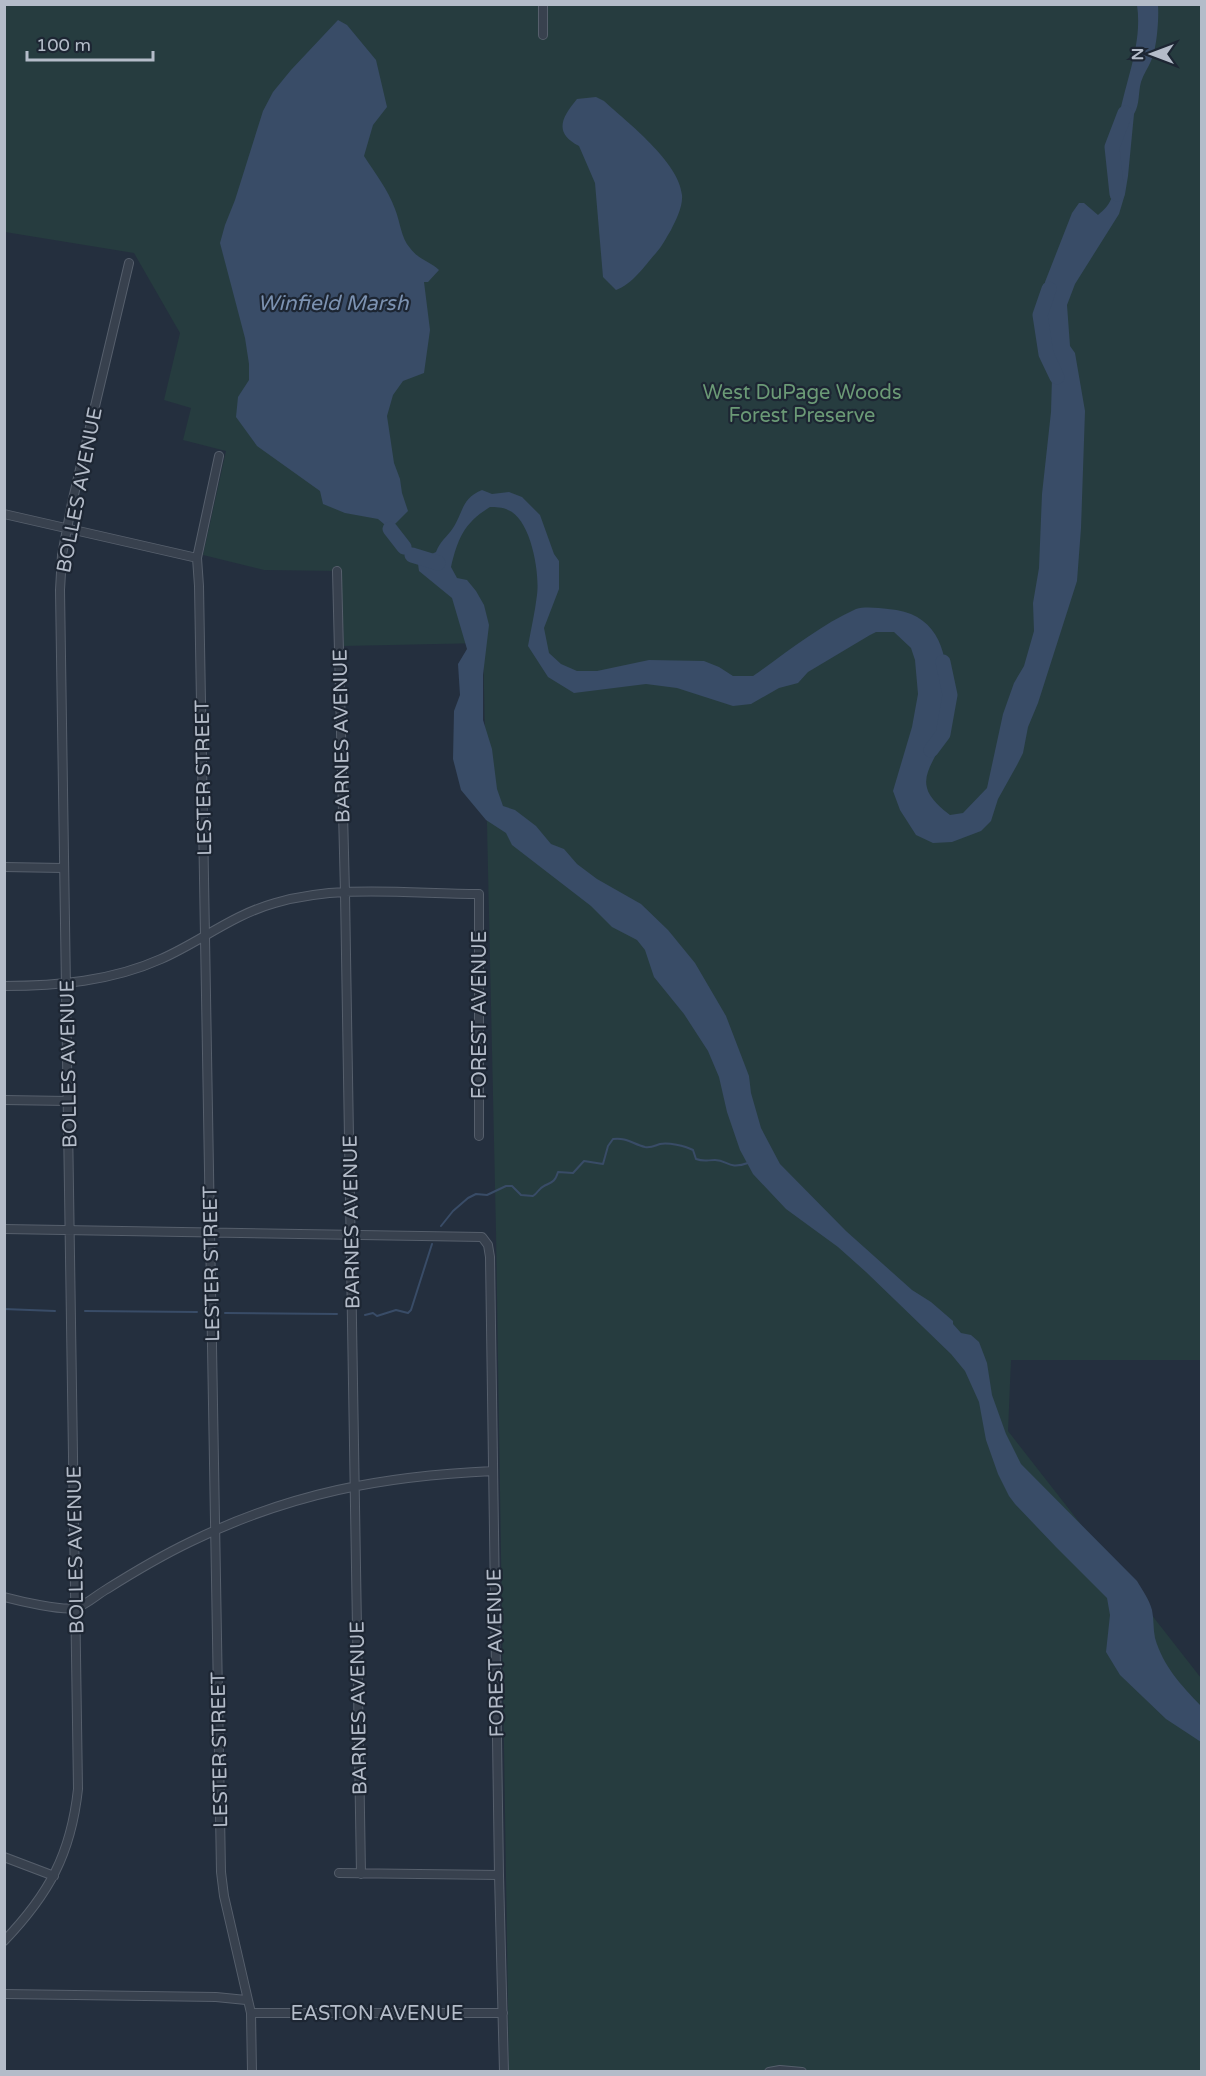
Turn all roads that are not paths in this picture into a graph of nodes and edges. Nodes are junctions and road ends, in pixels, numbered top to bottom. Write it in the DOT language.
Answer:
graph roads {
  1 [pos="543,4"];
  2 [pos="543,35"];
  3 [pos="129,263"];
  4 [pos="219,456"];
  5 [pos="4,514"];
  6 [pos="67,529"];
  7 [pos="197,558"];
  8 [pos="337,571"];
  9 [pos="4,867"];
  10 [pos="63,868"];
  11 [pos="345,893"];
  12 [pos="206,935"];
  13 [pos="66,982"];
  14 [pos="4,986"];
  15 [pos="4,1100"];
  16 [pos="68,1101"];
  17 [pos="479,1136"];
  18 [pos="4,1229"];
  19 [pos="70,1230"];
  20 [pos="211,1233"];
  21 [pos="351,1235"];
  22 [pos="493,1472"];
  23 [pos="355,1485"];
  24 [pos="215,1530"];
  25 [pos="4,1597"];
  26 [pos="76,1608"];
  27 [pos="4,1857"];
  28 [pos="56,1873"];
  29 [pos="339,1873"];
  30 [pos="361,1874"];
  31 [pos="499,1875"];
  32 [pos="4,1941"];
  33 [pos="4,1994"];
  34 [pos="246,2000"];
  35 [pos="251,2013"];
  36 [pos="503,2013"];
  37 [pos="252,2072"];
  38 [pos="504,2072"];
  39 [pos="770,2072"];
  40 [pos="802,2072"];
  1 -- 2 [label="street"];
  3 -- 6 [label="street, BOLLES AVENUE"];
  4 -- 7 [label="street, LESTER STREET"];
  5 -- 6 [label="street"];
  6 -- 7 [label="street"];
  6 -- 10 [label="street, BOLLES AVENUE"];
  7 -- 12 [label="street, LESTER STREET"];
  8 -- 11 [label="street, BARNES AVENUE"];
  9 -- 10 [label="street"];
  10 -- 13 [label="street, BOLLES AVENUE"];
  11 -- 12 [label="street"];
  11 -- 17 [label="street, FOREST AVENUE"];
  11 -- 21 [label="street, BARNES AVENUE"];
  12 -- 13 [label="street"];
  12 -- 20 [label="street, LESTER STREET"];
  13 -- 14 [label="street"];
  13 -- 16 [label="street, BOLLES AVENUE"];
  15 -- 16 [label="street"];
  16 -- 19 [label="street, BOLLES AVENUE"];
  18 -- 19 [label="street"];
  19 -- 20 [label="street"];
  19 -- 26 [label="street, BOLLES AVENUE"];
  20 -- 21 [label="street"];
  20 -- 24 [label="street, LESTER STREET"];
  21 -- 22 [label="street, FOREST AVENUE"];
  21 -- 23 [label="street, BARNES AVENUE"];
  22 -- 23 [label="street"];
  22 -- 31 [label="street, FOREST AVENUE"];
  23 -- 24 [label="street"];
  23 -- 30 [label="street, BARNES AVENUE"];
  24 -- 26 [label="street"];
  24 -- 34 [label="street, LESTER STREET"];
  25 -- 26 [label="street"];
  26 -- 28 [label="street, BOLLES AVENUE"];
  27 -- 28 [label="street"];
  28 -- 32 [label="street, BOLLES AVENUE"];
  29 -- 30 [label="street"];
  30 -- 31 [label="street"];
  31 -- 36 [label="street, FOREST AVENUE"];
  33 -- 34 [label="street"];
  34 -- 35 [label="street, LESTER STREET"];
  35 -- 36 [label="street, EASTON AVENUE"];
  35 -- 37 [label="street, LESTER STREET"];
  36 -- 38 [label="street, FOREST AVENUE"];
  39 -- 40 [label="street"];
}
